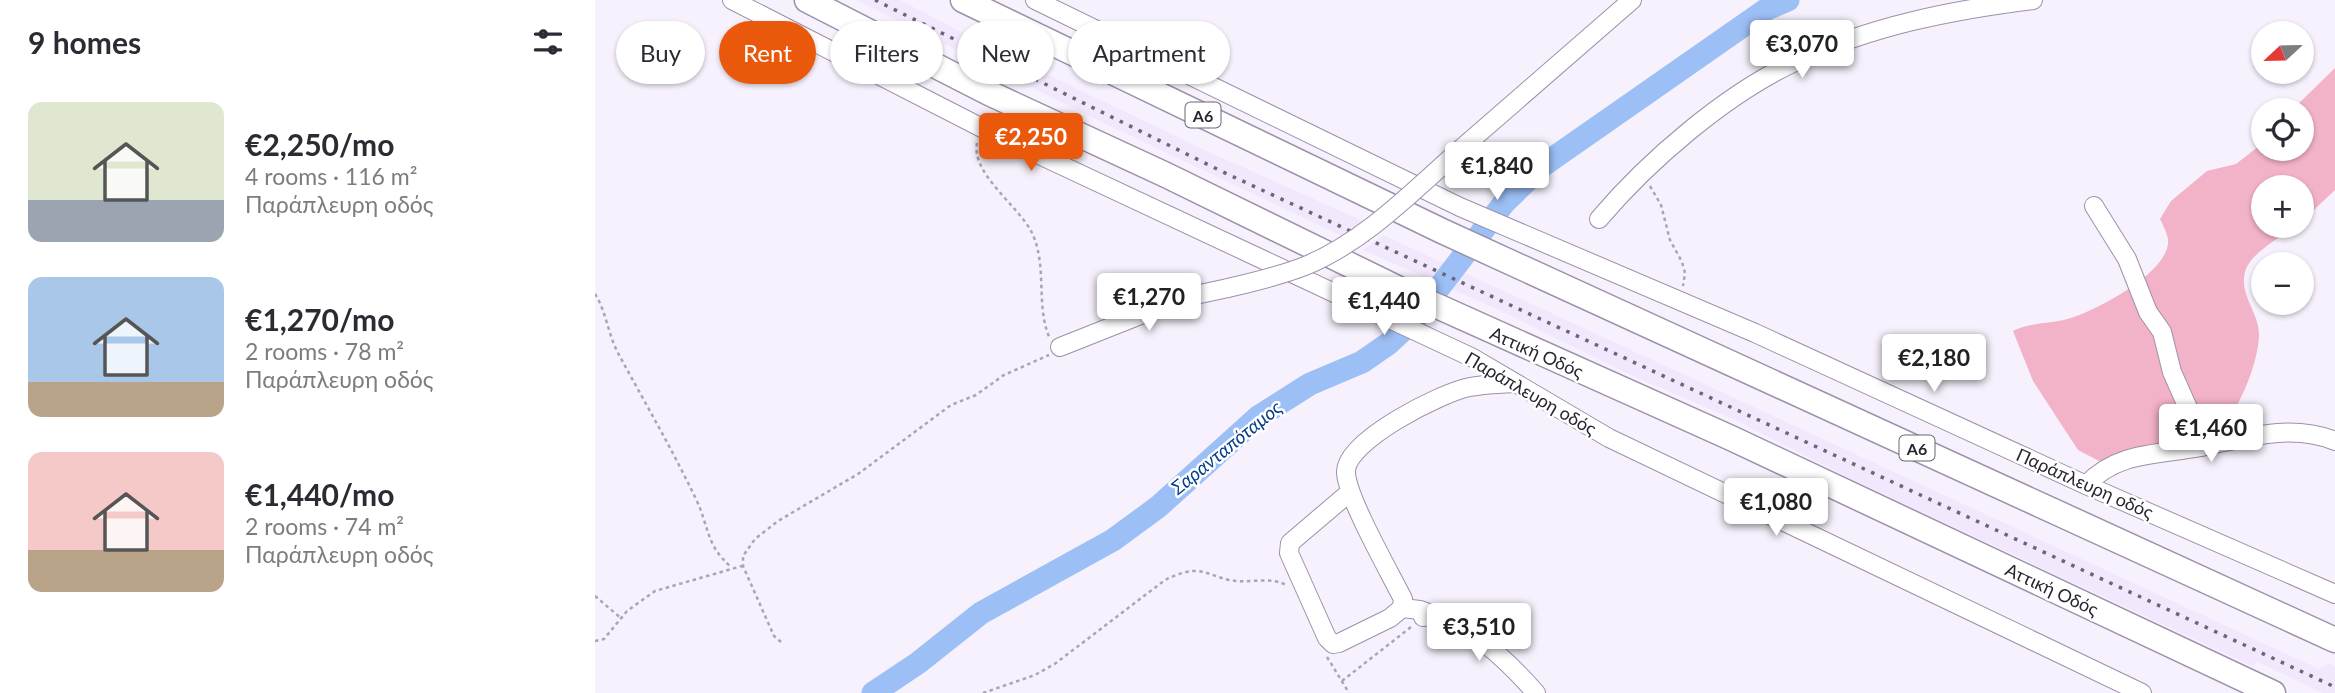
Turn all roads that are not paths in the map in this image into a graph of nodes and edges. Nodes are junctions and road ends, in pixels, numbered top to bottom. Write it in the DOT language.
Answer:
graph roads {
  1 [pos="732,0"];
  2 [pos="807,0"];
  3 [pos="963,0"];
  4 [pos="1035,0"];
  5 [pos="1632,0"];
  6 [pos="2033,0"];
  7 [pos="2094,206"];
  8 [pos="1599,219"];
  9 [pos="1060,347"];
  10 [pos="1513,383"];
  11 [pos="2335,441"];
  12 [pos="2201,447"];
  13 [pos="2086,485"];
  14 [pos="1350,492"];
  15 [pos="2335,594"];
  16 [pos="1402,608"];
  17 [pos="2335,640"];
  18 [pos="1536,693"];
  19 [pos="2142,693"];
  20 [pos="2273,693"];
  1 -- 10 [label="street, Παράπλευρη οδός"];
  2 -- 20 [label="highway, Αττική Οδός"];
  3 -- 17 [label="highway, Α6"];
  4 -- 13 [label="street, Παράπλευρη οδός"];
  5 -- 9 [label="street, bridge"];
  6 -- 8 [label="street"];
  7 -- 12 [label="street"];
  10 -- 14 [label="street"];
  10 -- 19 [label="street, Παράπλευρη οδός"];
  11 -- 12 [label="street"];
  12 -- 13 [label="street"];
  13 -- 15 [label="street, Παράπλευρη οδός"];
  14 -- 16 [label="street"];
  14 -- 16 [label="street"];
  16 -- 18 [label="street"];
}
